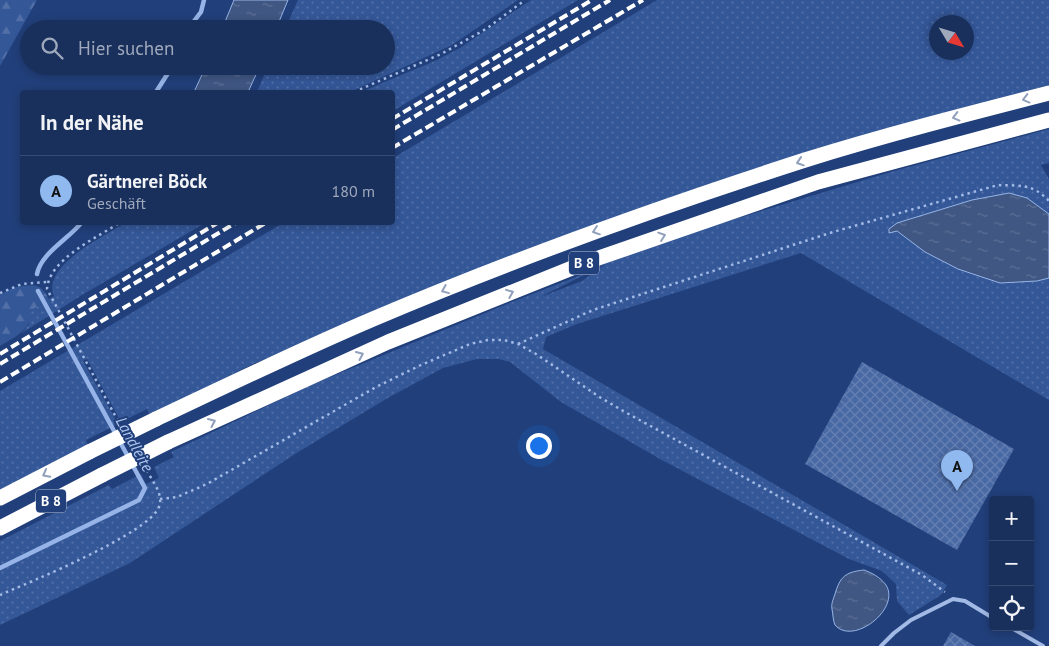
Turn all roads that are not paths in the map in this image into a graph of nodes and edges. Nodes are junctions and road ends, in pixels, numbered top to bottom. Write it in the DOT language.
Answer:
graph roads {
  1 [pos="1049,93"];
  2 [pos="1049,120"];
  3 [pos="0,498"];
  4 [pos="0,528"];
  5 [pos="989,616"];
  6 [pos="1017,631"];
  7 [pos="881,646"];
  8 [pos="1043,646"];
  1 -- 3 [label="highway, B 8, one-way, bridge"];
  4 -- 2 [label="highway, B 8, one-way, bridge"];
  5 -- 7 [label="lane"];
  6 -- 8 [label="lane"];
}
